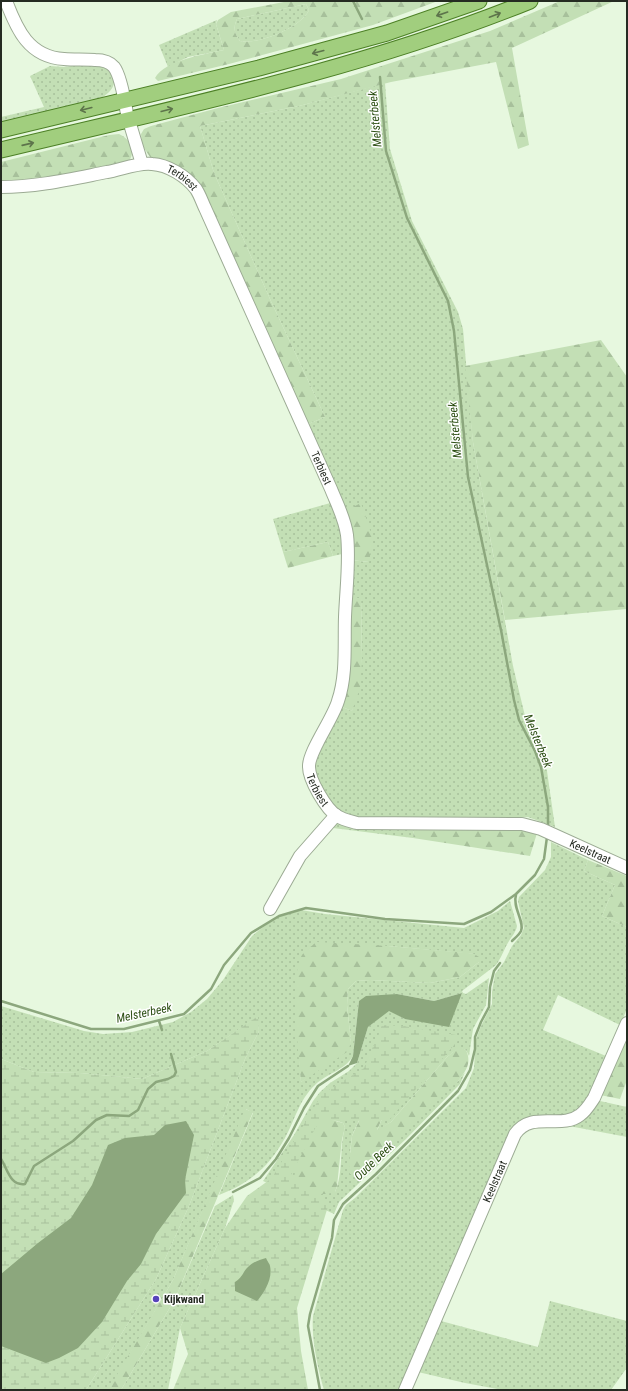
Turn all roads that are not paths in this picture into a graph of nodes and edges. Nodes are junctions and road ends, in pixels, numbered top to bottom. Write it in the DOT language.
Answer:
graph roads {
  1 [pos="6,1"];
  2 [pos="479,1"];
  3 [pos="530,1"];
  4 [pos="124,100"];
  5 [pos="129,119"];
  6 [pos="1,130"];
  7 [pos="1,150"];
  8 [pos="142,164"];
  9 [pos="1,187"];
  10 [pos="336,815"];
  11 [pos="554,834"];
  12 [pos="627,868"];
  13 [pos="270,909"];
  14 [pos="627,1023"];
  15 [pos="405,1390"];
  1 -- 4 [label="street"];
  2 -- 4 [label="main road, one-way"];
  5 -- 3 [label="main road, one-way"];
  4 -- 5 [label="street"];
  4 -- 6 [label="main road, one-way"];
  7 -- 5 [label="main road, one-way"];
  5 -- 8 [label="street"];
  8 -- 9 [label="street, Terbiest"];
  8 -- 10 [label="street, Terbiest"];
  10 -- 11 [label="street, Terbiest"];
  10 -- 13 [label="street, Terbiest"];
  11 -- 12 [label="street, Keelstraat"];
  14 -- 15 [label="street, Keelstraat"];
}
